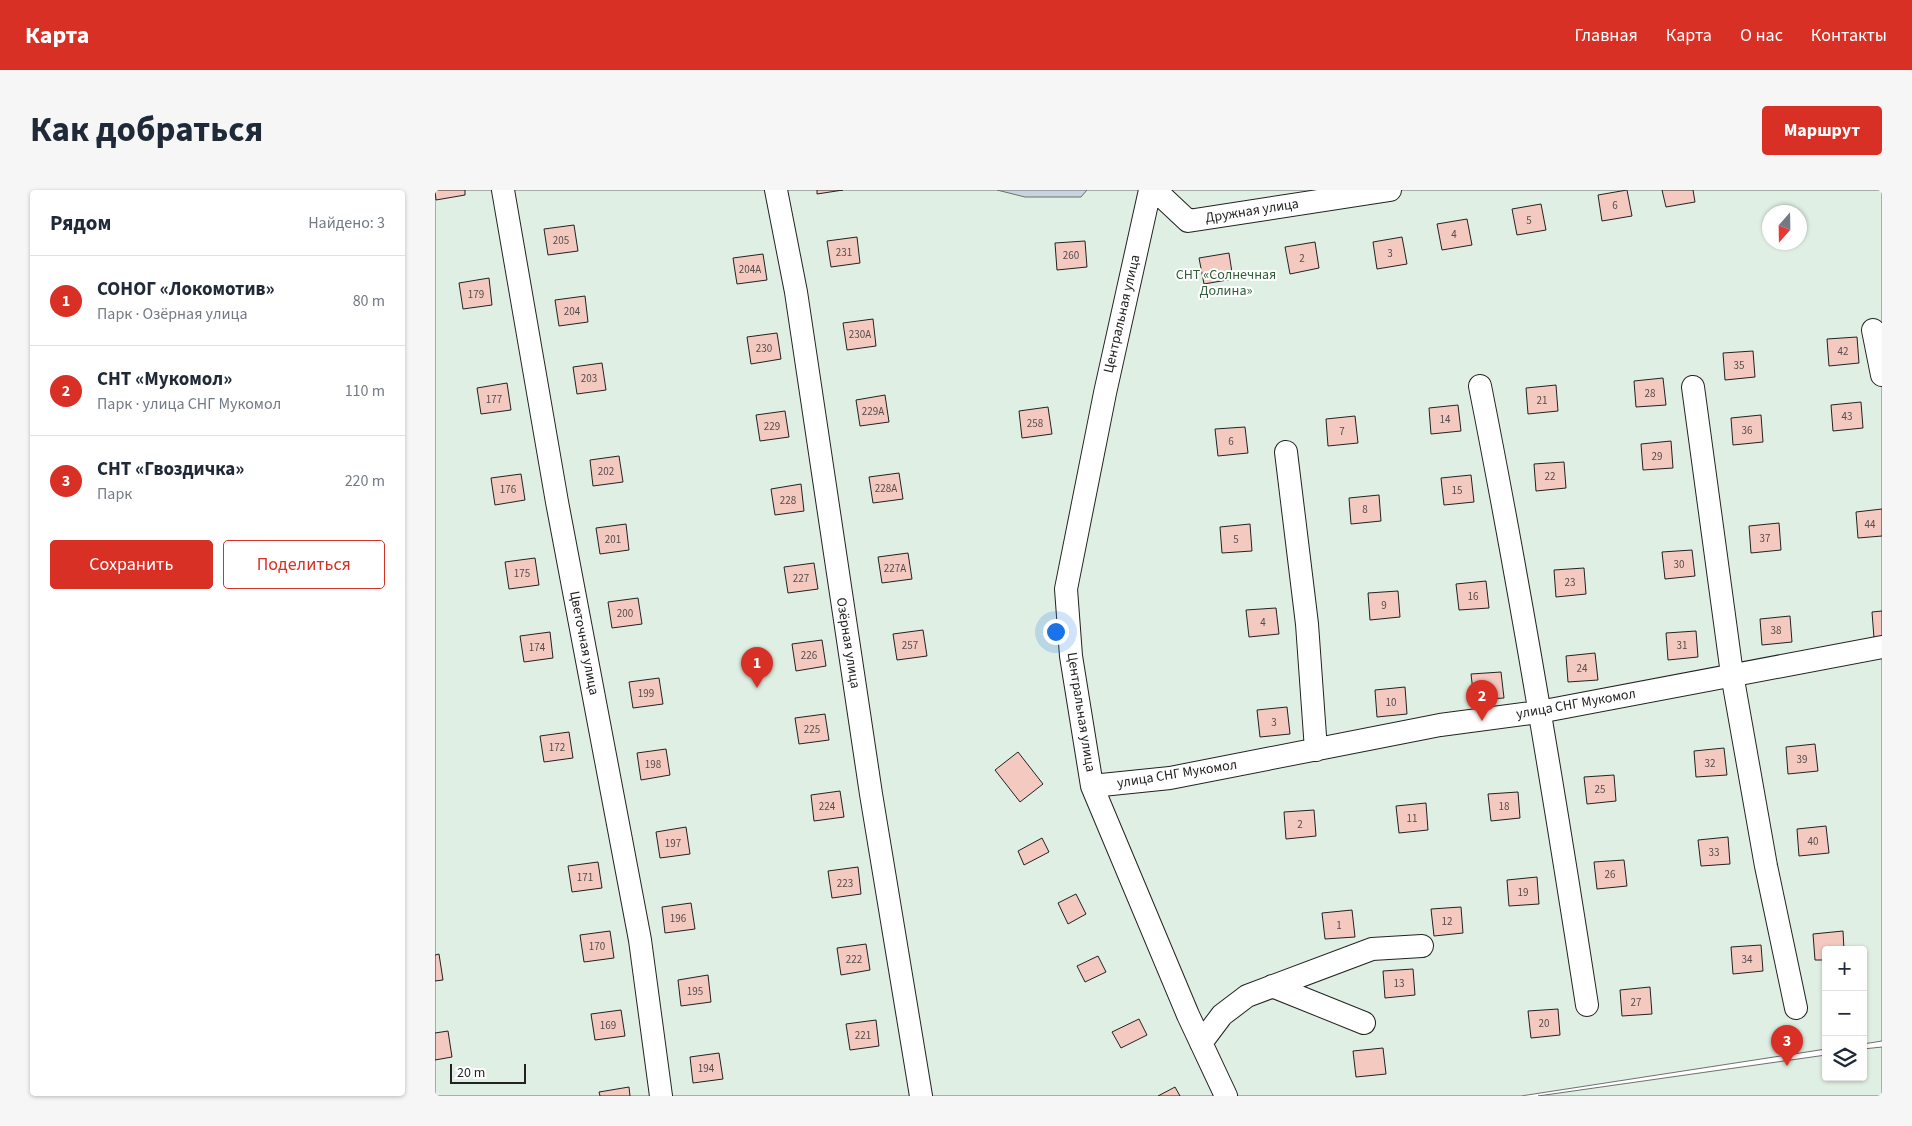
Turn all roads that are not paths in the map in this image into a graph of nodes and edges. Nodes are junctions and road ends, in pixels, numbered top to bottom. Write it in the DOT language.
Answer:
graph roads {
  1 [pos="503,190"];
  2 [pos="776,190"];
  3 [pos="1150,190"];
  4 [pos="1155,190"];
  5 [pos="1390,190"];
  6 [pos="1873,330"];
  7 [pos="1882,375"];
  8 [pos="1480,386"];
  9 [pos="1693,386"];
  10 [pos="1286,452"];
  11 [pos="1882,647"];
  12 [pos="1732,674"];
  13 [pos="1539,712"];
  14 [pos="1316,750"];
  15 [pos="1092,786"];
  16 [pos="1422,946"];
  17 [pos="1272,986"];
  18 [pos="1587,1005"];
  19 [pos="1796,1008"];
  20 [pos="1364,1023"];
  21 [pos="1201,1043"];
  22 [pos="661,1096"];
  23 [pos="921,1096"];
  24 [pos="1225,1096"];
  1 -- 22 [label="street, Цветочная улица"];
  2 -- 23 [label="street, Озёрная улица"];
  3 -- 15 [label="street, Центральная улица"];
  4 -- 5 [label="street, Дружная улица"];
  6 -- 7 [label="street"];
  8 -- 13 [label="street"];
  9 -- 12 [label="street"];
  10 -- 14 [label="street"];
  11 -- 12 [label="street, улица СНГ Мукомол"];
  12 -- 13 [label="street, улица СНГ Мукомол"];
  12 -- 19 [label="street"];
  13 -- 14 [label="street, улица СНГ Мукомол"];
  13 -- 18 [label="street"];
  14 -- 15 [label="street, улица СНГ Мукомол"];
  15 -- 21 [label="street, Центральная улица"];
  16 -- 17 [label="street"];
  17 -- 20 [label="street"];
  17 -- 21 [label="street"];
  21 -- 24 [label="street, Центральная улица"];
}
